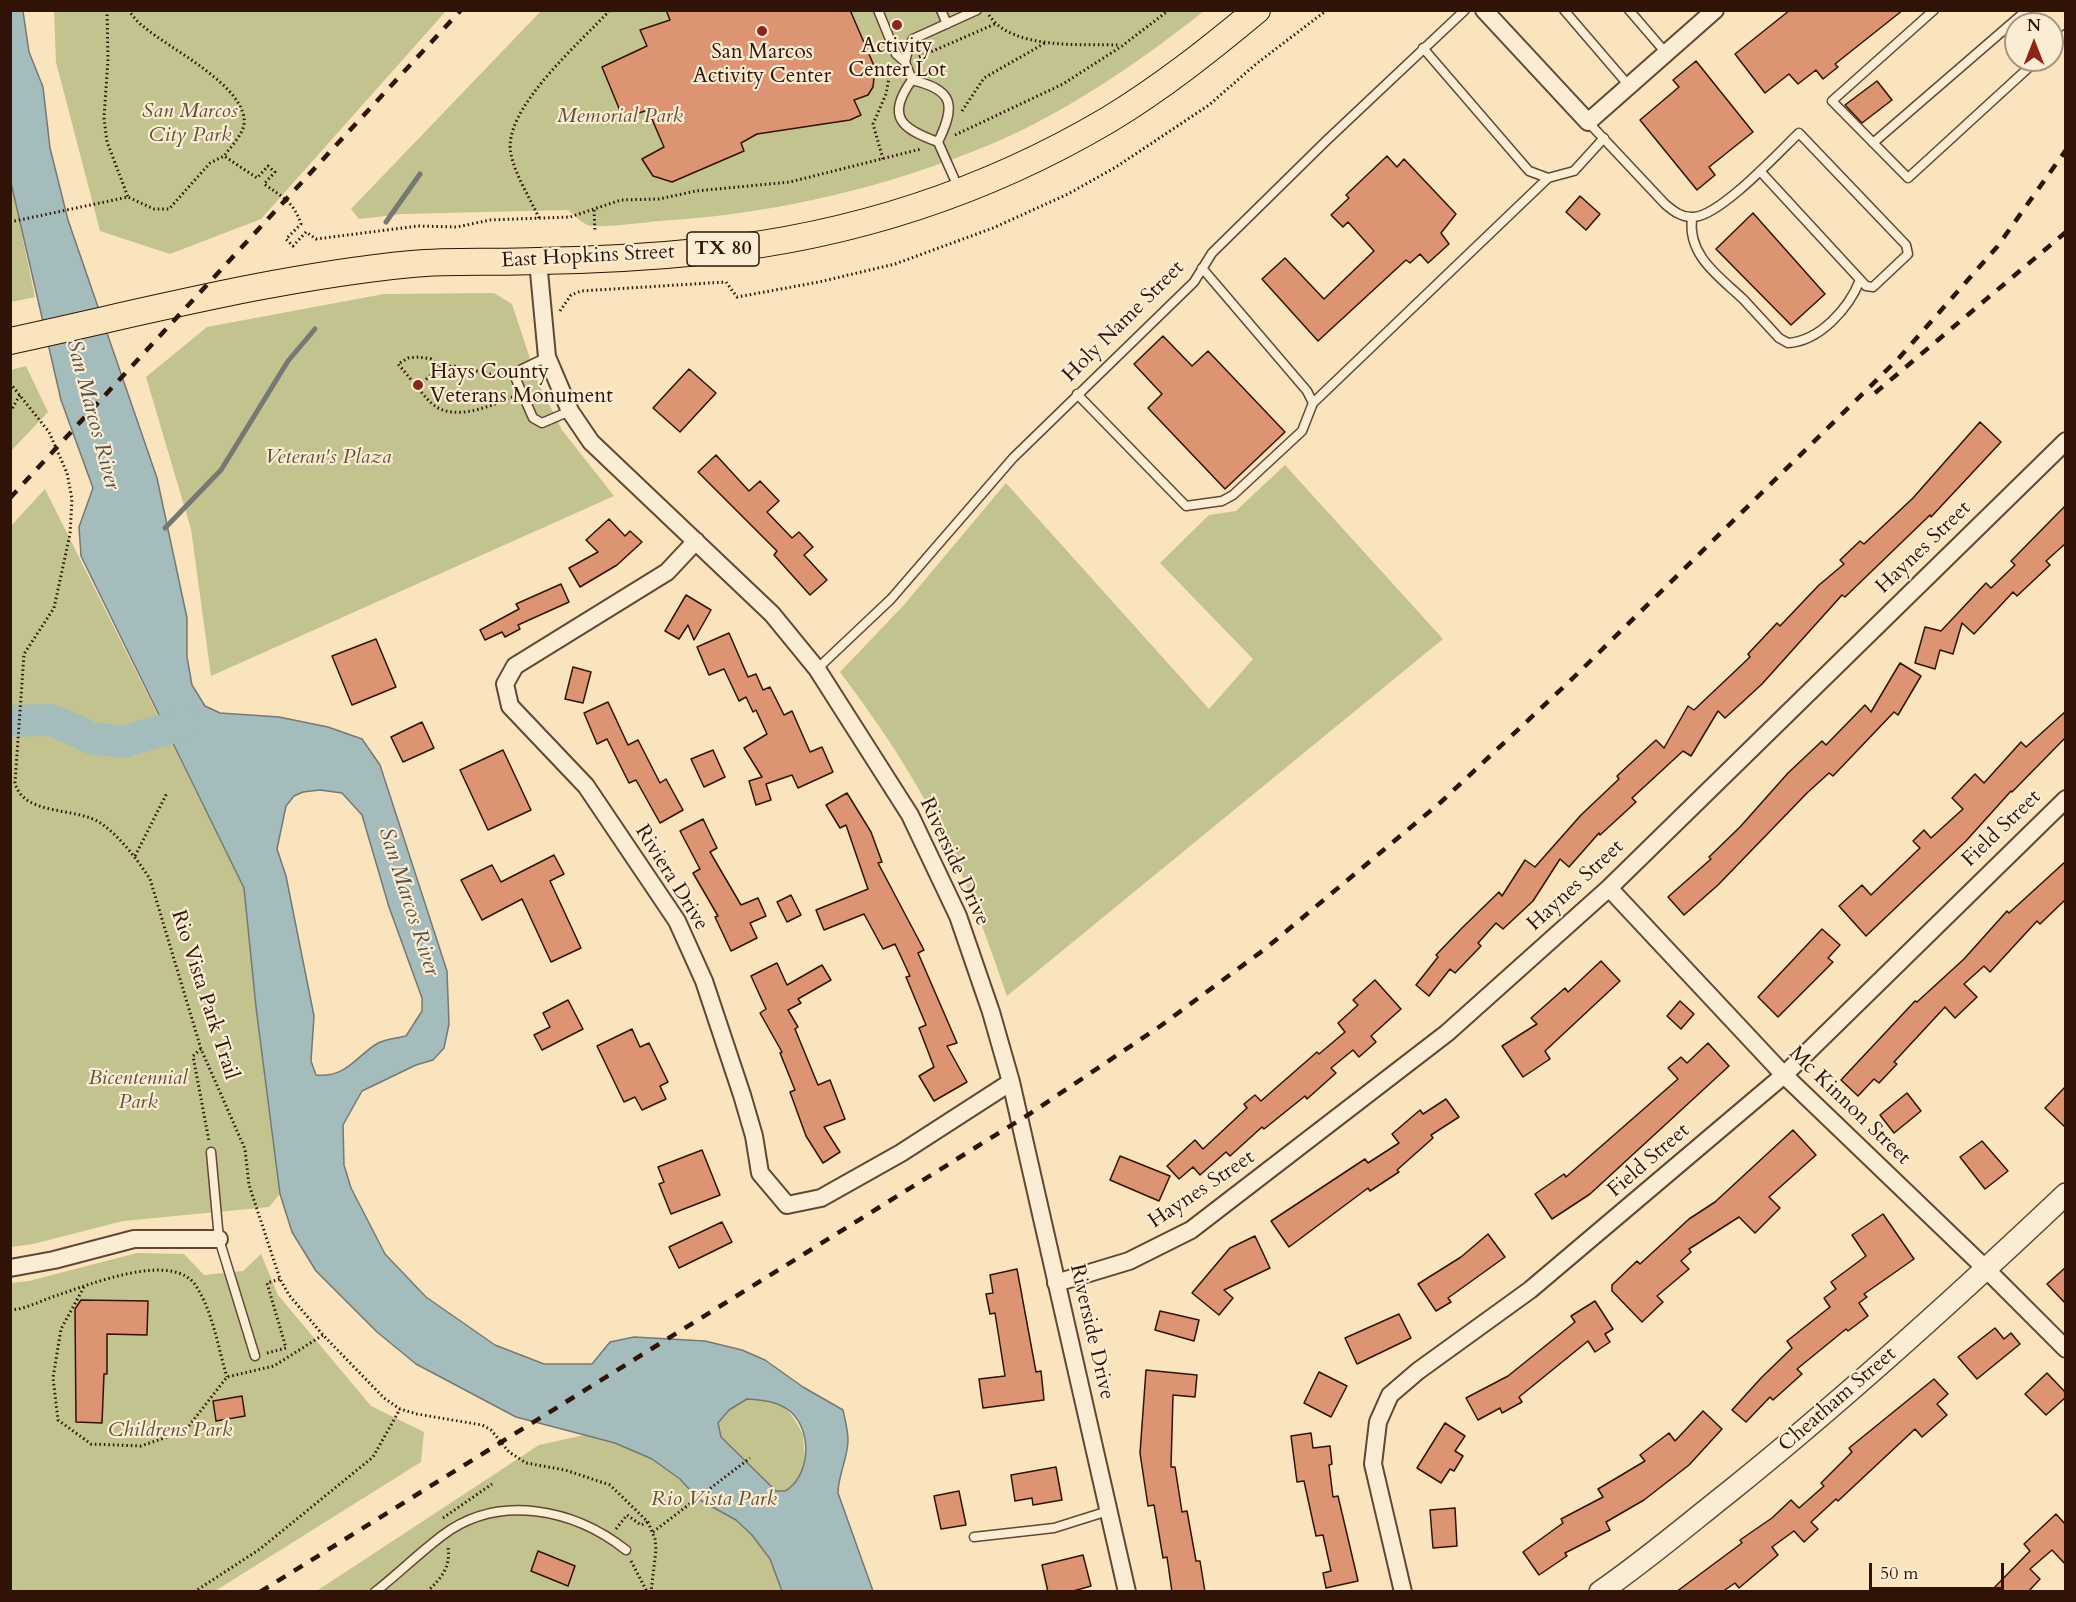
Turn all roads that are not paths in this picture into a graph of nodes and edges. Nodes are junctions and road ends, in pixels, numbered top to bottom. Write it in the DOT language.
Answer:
graph roads {
  1 [pos="878,10"];
  2 [pos="941,10"];
  3 [pos="977,10"];
  4 [pos="1257,10"];
  5 [pos="1465,10"];
  6 [pos="1484,10"];
  7 [pos="1564,10"];
  8 [pos="1629,10"];
  9 [pos="1715,10"];
  10 [pos="1934,10"];
  11 [pos="2027,10"];
  12 [pos="947,24"];
  13 [pos="1423,48"];
  14 [pos="1666,53"];
  15 [pos="905,62"];
  16 [pos="2024,72"];
  17 [pos="912,80"];
  18 [pos="1630,87"];
  19 [pos="1588,122"];
  20 [pos="1604,138"];
  21 [pos="938,142"];
  22 [pos="1873,143"];
  23 [pos="1761,171"];
  24 [pos="1548,178"];
  25 [pos="960,190"];
  26 [pos="1692,218"];
  27 [pos="537,261"];
  28 [pos="1202,268"];
  29 [pos="1860,280"];
  30 [pos="10,341"];
  31 [pos="547,357"];
  32 [pos="1077,394"];
  33 [pos="1313,403"];
  34 [pos="570,411"];
  35 [pos="2066,441"];
  36 [pos="696,541"];
  37 [pos="818,669"];
  38 [pos="2066,799"];
  39 [pos="1609,888"];
  40 [pos="1784,1075"];
  41 [pos="1011,1082"];
  42 [pos="211,1152"];
  43 [pos="2066,1194"];
  44 [pos="219,1239"];
  45 [pos="10,1268"];
  46 [pos="1986,1269"];
  47 [pos="1056,1282"];
  48 [pos="2066,1349"];
  49 [pos="255,1356"];
  50 [pos="1108,1511"];
  51 [pos="974,1537"];
  52 [pos="626,1551"];
  53 [pos="375,1592"];
  54 [pos="1127,1592"];
  55 [pos="1402,1592"];
  56 [pos="1600,1592"];
  1 -- 15 [label="lane"];
  2 -- 12 [label="lane"];
  3 -- 12 [label="lane"];
  4 -- 25 [label="main road, East Hopkins Street / TX 80"];
  5 -- 13 [label="lane, Holy Name Street"];
  6 -- 19 [label="street"];
  7 -- 18 [label="lane"];
  8 -- 14 [label="lane"];
  9 -- 14 [label="street"];
  10 -- 22 [label="lane"];
  11 -- 22 [label="lane"];
  12 -- 15 [label="lane"];
  13 -- 24 [label="lane"];
  13 -- 28 [label="lane, Holy Name Street"];
  14 -- 18 [label="street"];
  15 -- 17 [label="lane"];
  16 -- 22 [label="lane"];
  17 -- 21 [label="lane"];
  17 -- 21 [label="lane"];
  18 -- 19 [label="street"];
  19 -- 20 [label="lane"];
  20 -- 24 [label="lane"];
  20 -- 26 [label="lane"];
  21 -- 25 [label="lane"];
  23 -- 26 [label="lane"];
  23 -- 29 [label="lane"];
  23 -- 29 [label="lane"];
  24 -- 33 [label="lane"];
  25 -- 27 [label="main road, East Hopkins Street / TX 80"];
  26 -- 29 [label="lane"];
  27 -- 30 [label="main road, East Hopkins Street / TX 80"];
  27 -- 31 [label="street, Riverside Drive"];
  28 -- 32 [label="lane, Holy Name Street"];
  28 -- 33 [label="lane"];
  31 -- 34 [label="street, Riverside Drive"];
  31 -- 34 [label="lane"];
  32 -- 33 [label="lane"];
  32 -- 37 [label="lane, Holy Name Street"];
  34 -- 36 [label="street, Riverside Drive"];
  35 -- 39 [label="street, Haynes Street"];
  36 -- 37 [label="street, Riverside Drive"];
  36 -- 41 [label="street, Riviera Drive"];
  37 -- 41 [label="street, Riverside Drive"];
  38 -- 40 [label="street, Field Street"];
  39 -- 40 [label="street, Mc Kinnon Street"];
  39 -- 47 [label="street, Haynes Street"];
  40 -- 46 [label="street, Mc Kinnon Street"];
  40 -- 55 [label="street, Field Street"];
  41 -- 47 [label="street, Riverside Drive"];
  42 -- 44 [label="lane"];
  43 -- 46 [label="street, Cheatham Street"];
  44 -- 45 [label="street"];
  44 -- 49 [label="lane"];
  46 -- 48 [label="street, Mc Kinnon Street"];
  46 -- 56 [label="street, Cheatham Street"];
  47 -- 50 [label="street, Riverside Drive"];
  50 -- 51 [label="lane"];
  50 -- 54 [label="street, Riverside Drive"];
  52 -- 53 [label="lane"];
}
